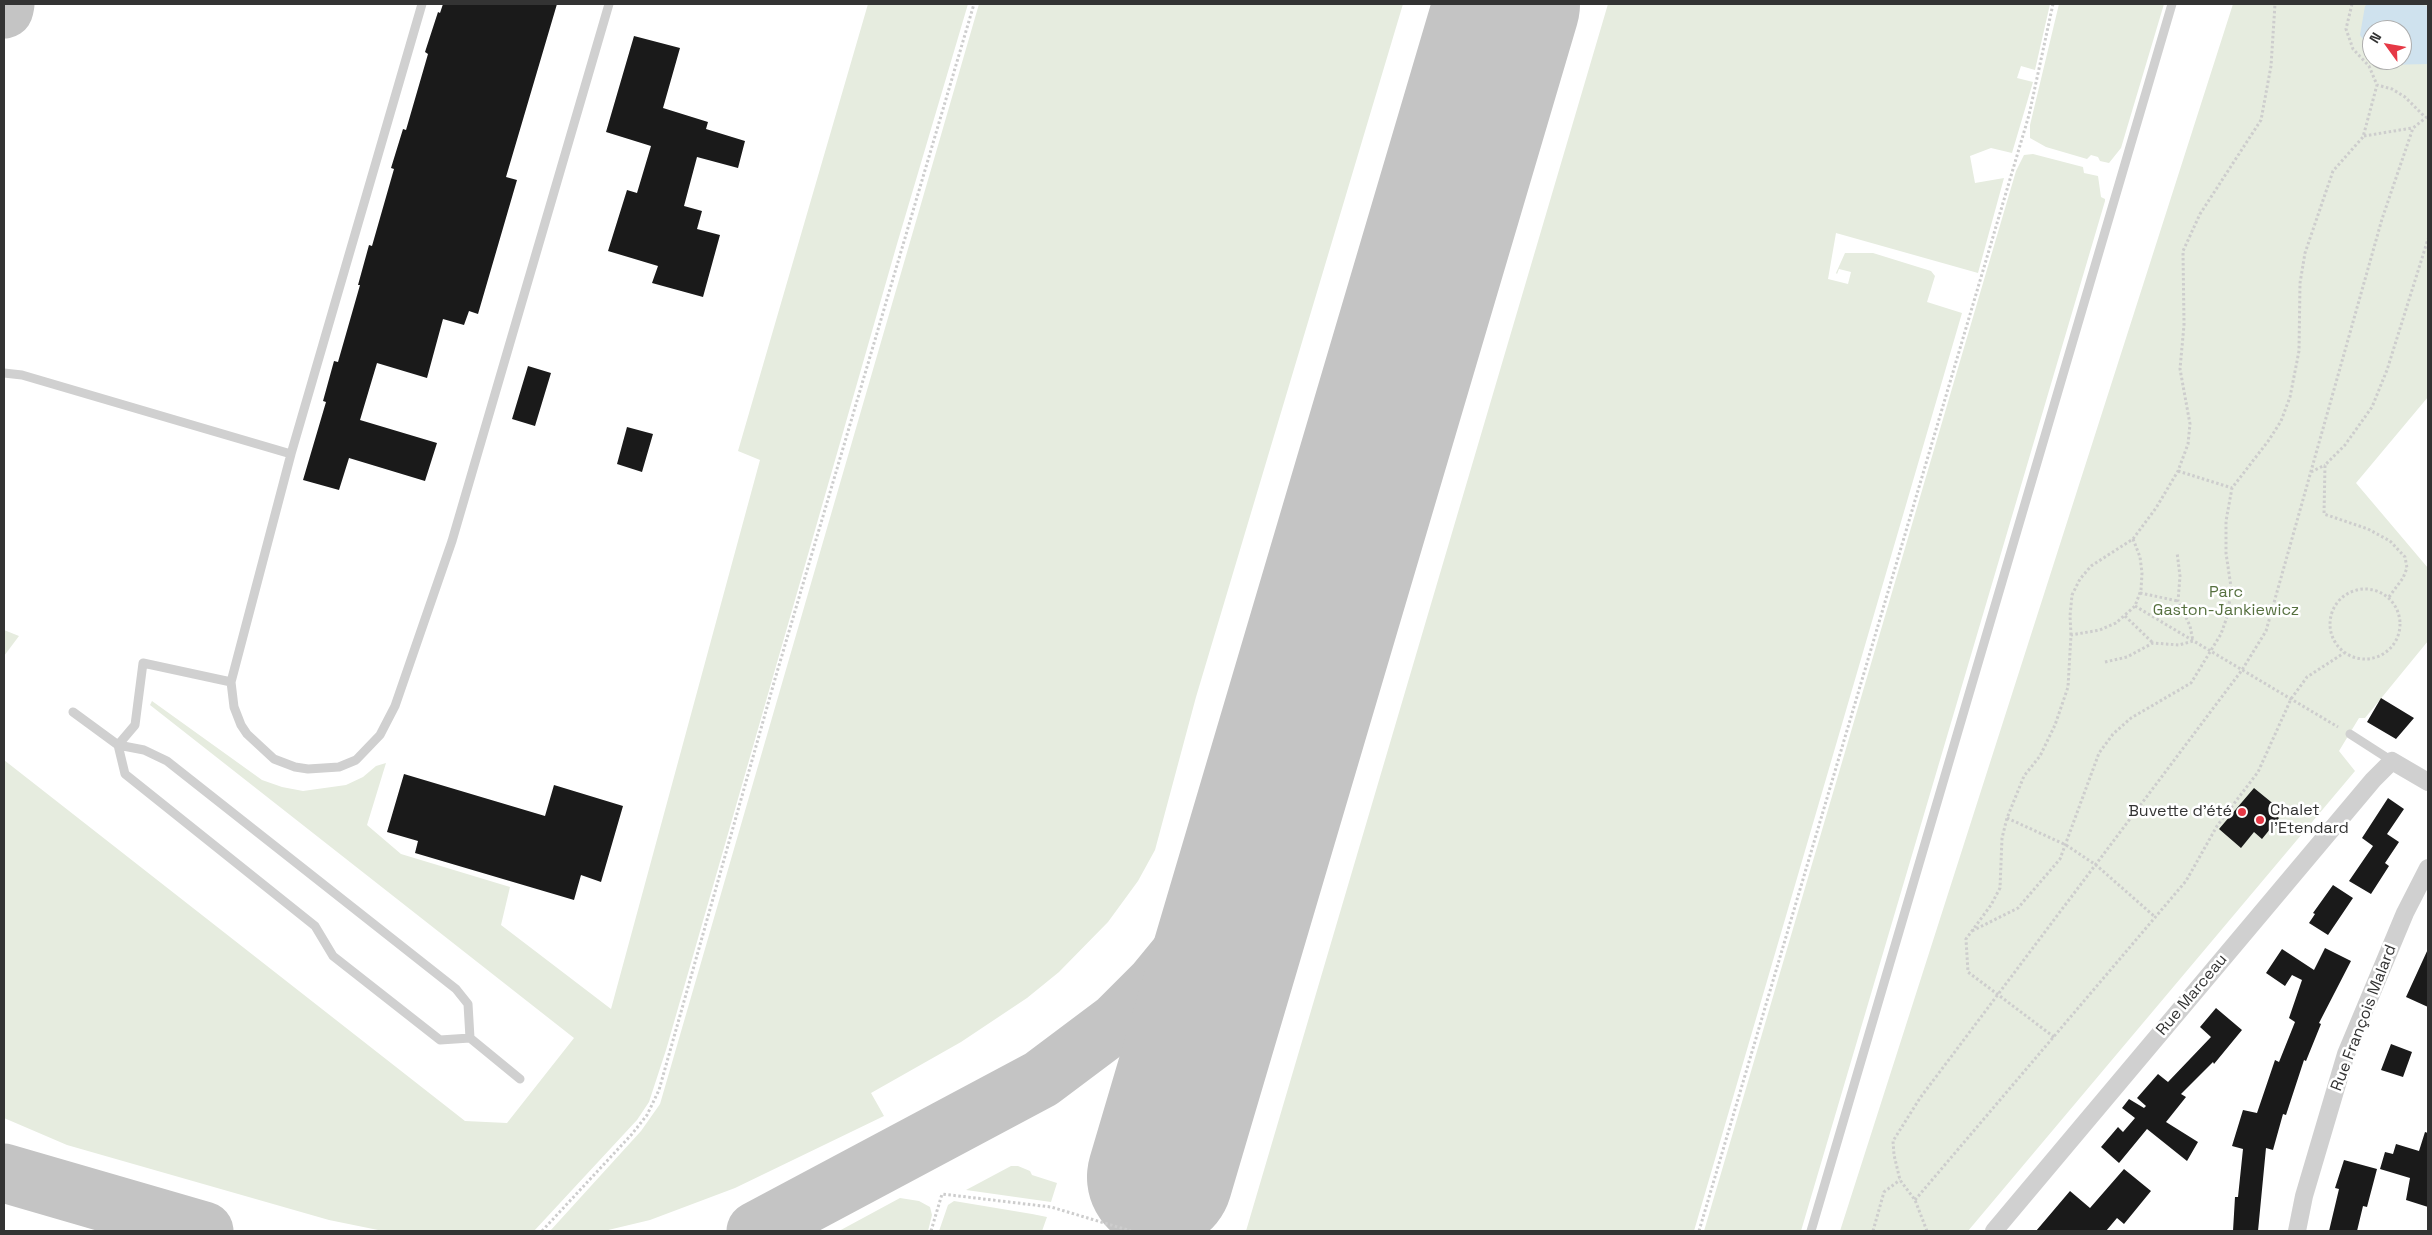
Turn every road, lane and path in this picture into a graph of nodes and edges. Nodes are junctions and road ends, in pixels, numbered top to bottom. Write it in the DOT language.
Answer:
graph roads {
  1 [pos="422,4"];
  2 [pos="609,4"];
  3 [pos="974,4"];
  4 [pos="2053,4"];
  5 [pos="2172,4"];
  6 [pos="2275,4"];
  7 [pos="2352,4"];
  8 [pos="2377,84"];
  9 [pos="2427,116"];
  10 [pos="2413,128"];
  11 [pos="2364,137"];
  12 [pos="2428,239"];
  13 [pos="4,372"];
  14 [pos="291,454"];
  15 [pos="2325,465"];
  16 [pos="2178,471"];
  17 [pos="2310,472"];
  18 [pos="2232,488"];
  19 [pos="2133,539"];
  20 [pos="2177,552"];
  21 [pos="2140,593"];
  22 [pos="2389,598"];
  23 [pos="2178,601"];
  24 [pos="2135,606"];
  25 [pos="2126,616"];
  26 [pos="2072,635"];
  27 [pos="2193,641"];
  28 [pos="2153,643"];
  29 [pos="2212,652"];
  30 [pos="2344,653"];
  31 [pos="2106,662"];
  32 [pos="2242,670"];
  33 [pos="232,682"];
  34 [pos="2291,699"];
  35 [pos="73,712"];
  36 [pos="2350,734"];
  37 [pos="118,745"];
  38 [pos="2392,761"];
  39 [pos="2428,782"];
  40 [pos="2007,818"];
  41 [pos="2066,845"];
  42 [pos="2096,865"];
  43 [pos="2428,868"];
  44 [pos="2154,916"];
  45 [pos="1972,931"];
  46 [pos="1998,993"];
  47 [pos="2054,1037"];
  48 [pos="470,1038"];
  49 [pos="520,1078"];
  50 [pos="1900,1180"];
  51 [pos="1915,1200"];
  52 [pos="542,1231"];
  53 [pos="931,1231"];
  54 [pos="1131,1231"];
  55 [pos="1699,1231"];
  56 [pos="1811,1231"];
  57 [pos="1873,1231"];
  58 [pos="1927,1231"];
  59 [pos="1994,1231"];
  60 [pos="2297,1231"];
  1 -- 14 [label="lane"];
  2 -- 33 [label="lane"];
  3 -- 52 [label="path"];
  4 -- 55 [label="path"];
  5 -- 56 [label="lane"];
  6 -- 16 [label="path"];
  7 -- 8 [label="path"];
  8 -- 9 [label="path"];
  8 -- 11 [label="path"];
  9 -- 10 [label="path"];
  10 -- 11 [label="path"];
  10 -- 17 [label="path"];
  11 -- 18 [label="path"];
  12 -- 15 [label="path"];
  13 -- 14 [label="lane"];
  14 -- 33 [label="lane"];
  15 -- 17 [label="path"];
  15 -- 22 [label="path"];
  16 -- 18 [label="path"];
  16 -- 19 [label="path"];
  17 -- 32 [label="path"];
  18 -- 29 [label="path"];
  19 -- 21 [label="path"];
  19 -- 26 [label="path"];
  20 -- 23 [label="path"];
  21 -- 23 [label="path"];
  21 -- 24 [label="path"];
  22 -- 30 [label="path"];
  22 -- 30 [label="path"];
  23 -- 27 [label="path"];
  24 -- 25 [label="path"];
  24 -- 27 [label="path"];
  25 -- 26 [label="path"];
  25 -- 28 [label="path"];
  26 -- 40 [label="path"];
  27 -- 28 [label="path"];
  27 -- 29 [label="path"];
  28 -- 31 [label="path"];
  29 -- 32 [label="path"];
  29 -- 41 [label="path"];
  30 -- 34 [label="path"];
  32 -- 34 [label="path"];
  32 -- 42 [label="path"];
  33 -- 37 [label="lane"];
  34 -- 36 [label="path"];
  34 -- 44 [label="path"];
  35 -- 37 [label="lane"];
  36 -- 38 [label="lane"];
  37 -- 48 [label="lane"];
  37 -- 48 [label="lane"];
  38 -- 39 [label="street"];
  38 -- 59 [label="street, Rue Marceau"];
  40 -- 41 [label="path"];
  40 -- 45 [label="path"];
  41 -- 42 [label="path"];
  41 -- 45 [label="path"];
  42 -- 44 [label="path"];
  42 -- 46 [label="path"];
  43 -- 60 [label="street, Rue François Malard"];
  44 -- 47 [label="path"];
  45 -- 46 [label="path"];
  46 -- 47 [label="path"];
  46 -- 50 [label="path"];
  47 -- 51 [label="path"];
  48 -- 49 [label="lane"];
  50 -- 51 [label="path"];
  50 -- 57 [label="path"];
  51 -- 58 [label="path"];
  53 -- 54 [label="path"];
}
